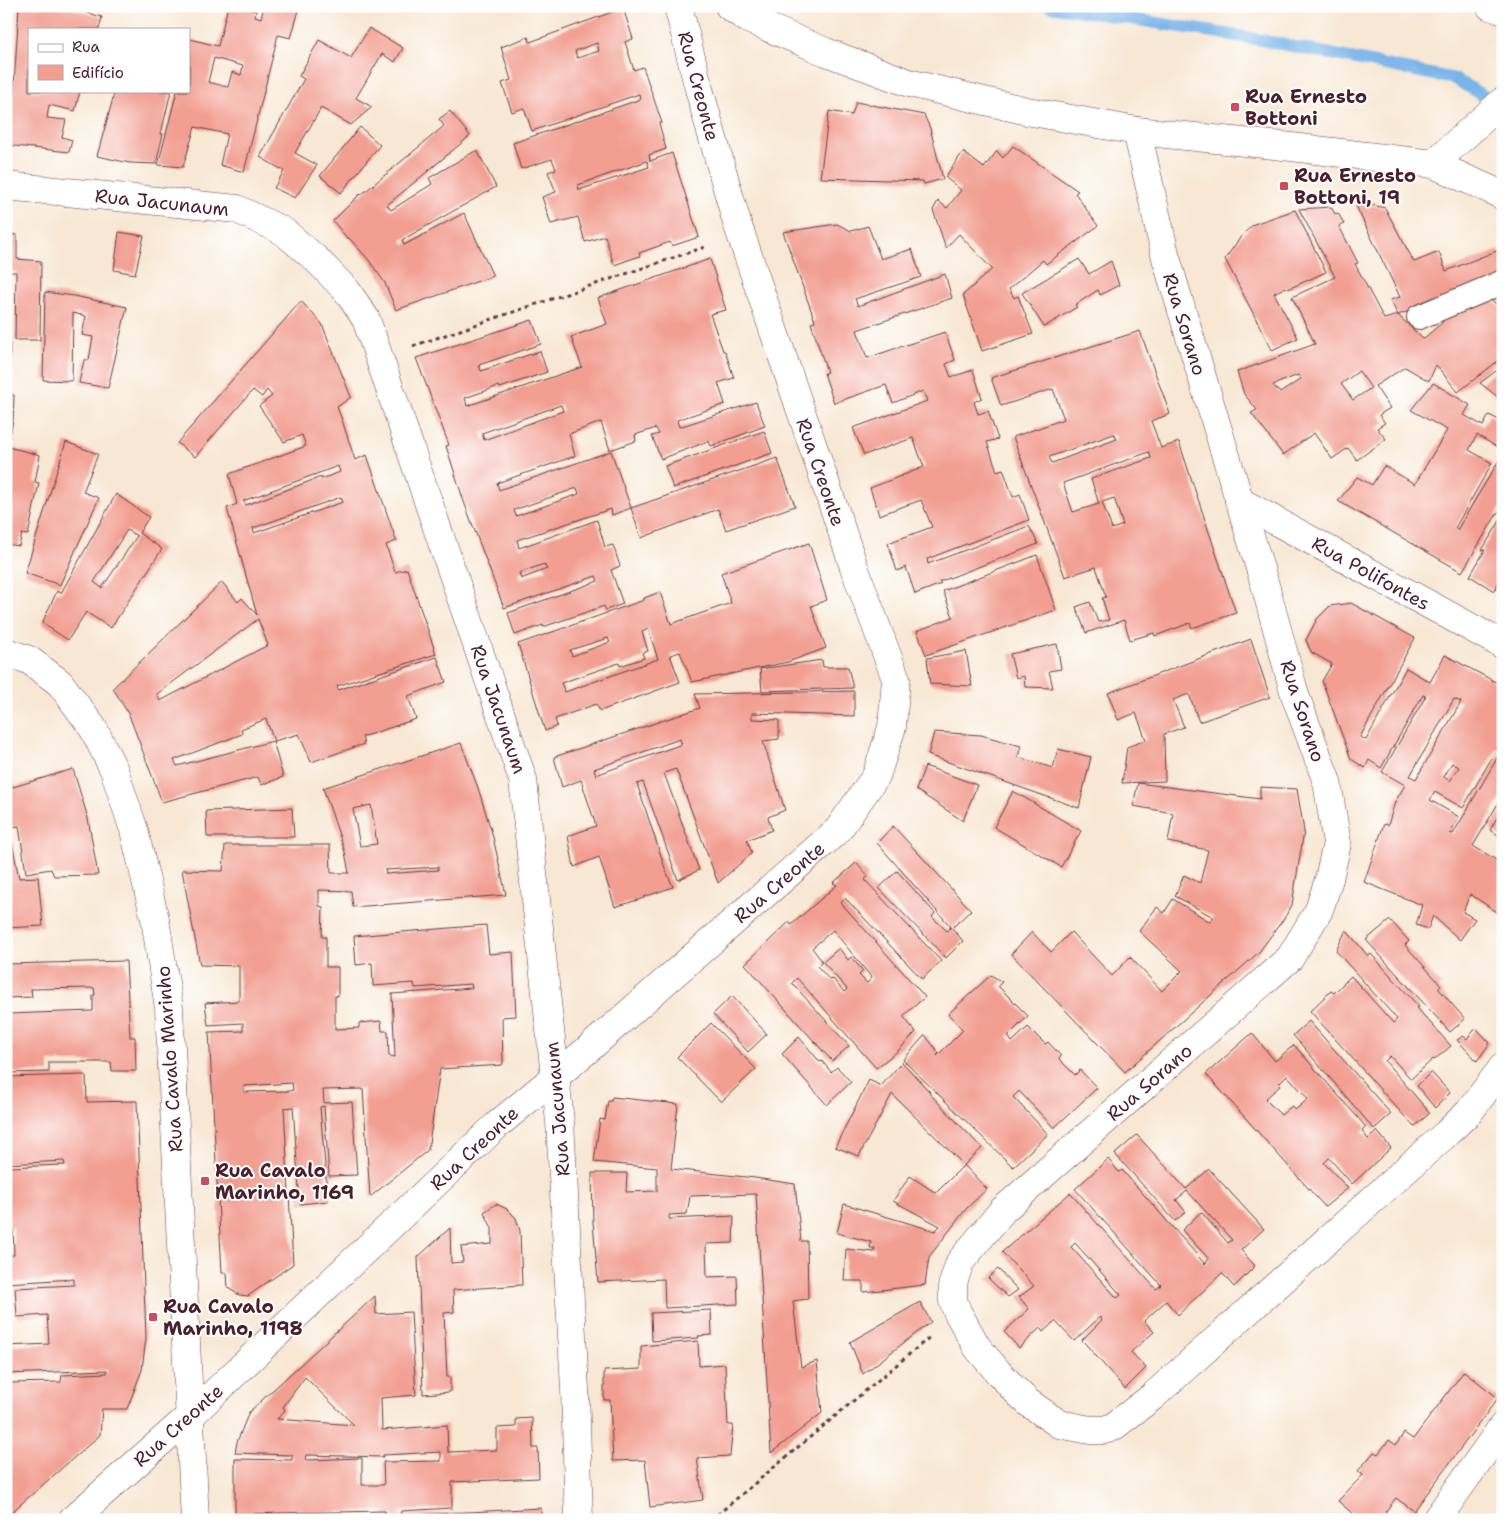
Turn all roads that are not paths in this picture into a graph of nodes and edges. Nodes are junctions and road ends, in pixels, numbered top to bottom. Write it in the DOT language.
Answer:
graph roads {
  1 [pos="678,6"];
  2 [pos="729,6"];
  3 [pos="1490,6"];
  4 [pos="1503,10"];
  5 [pos="1503,101"];
  6 [pos="1137,131"];
  7 [pos="1432,164"];
  8 [pos="6,186"];
  9 [pos="1503,196"];
  10 [pos="1503,282"];
  11 [pos="1419,317"];
  12 [pos="1239,500"];
  13 [pos="1503,645"];
  14 [pos="6,652"];
  15 [pos="1503,1068"];
  16 [pos="555,1075"];
  17 [pos="190,1416"];
  18 [pos="1503,1426"];
  19 [pos="72,1520"];
  20 [pos="195,1520"];
  21 [pos="579,1520"];
  22 [pos="1436,1520"];
  1 -- 16 [label="street, Rua Creonte"];
  2 -- 6 [label="street"];
  3 -- 4 [label="street"];
  5 -- 7 [label="street"];
  6 -- 7 [label="street"];
  6 -- 12 [label="street, Rua Sorano"];
  7 -- 9 [label="street"];
  8 -- 16 [label="street, Rua Jacunaum"];
  10 -- 11 [label="lane"];
  12 -- 13 [label="street, Rua Polifontes"];
  12 -- 15 [label="street, Rua Sorano"];
  14 -- 17 [label="street, Rua Cavalo Marinho"];
  16 -- 17 [label="street, Rua Creonte"];
  16 -- 21 [label="street, Rua Jacunaum"];
  17 -- 19 [label="street, Rua Creonte"];
  17 -- 20 [label="street, Rua Cavalo Marinho"];
  18 -- 22 [label="street"];
}
